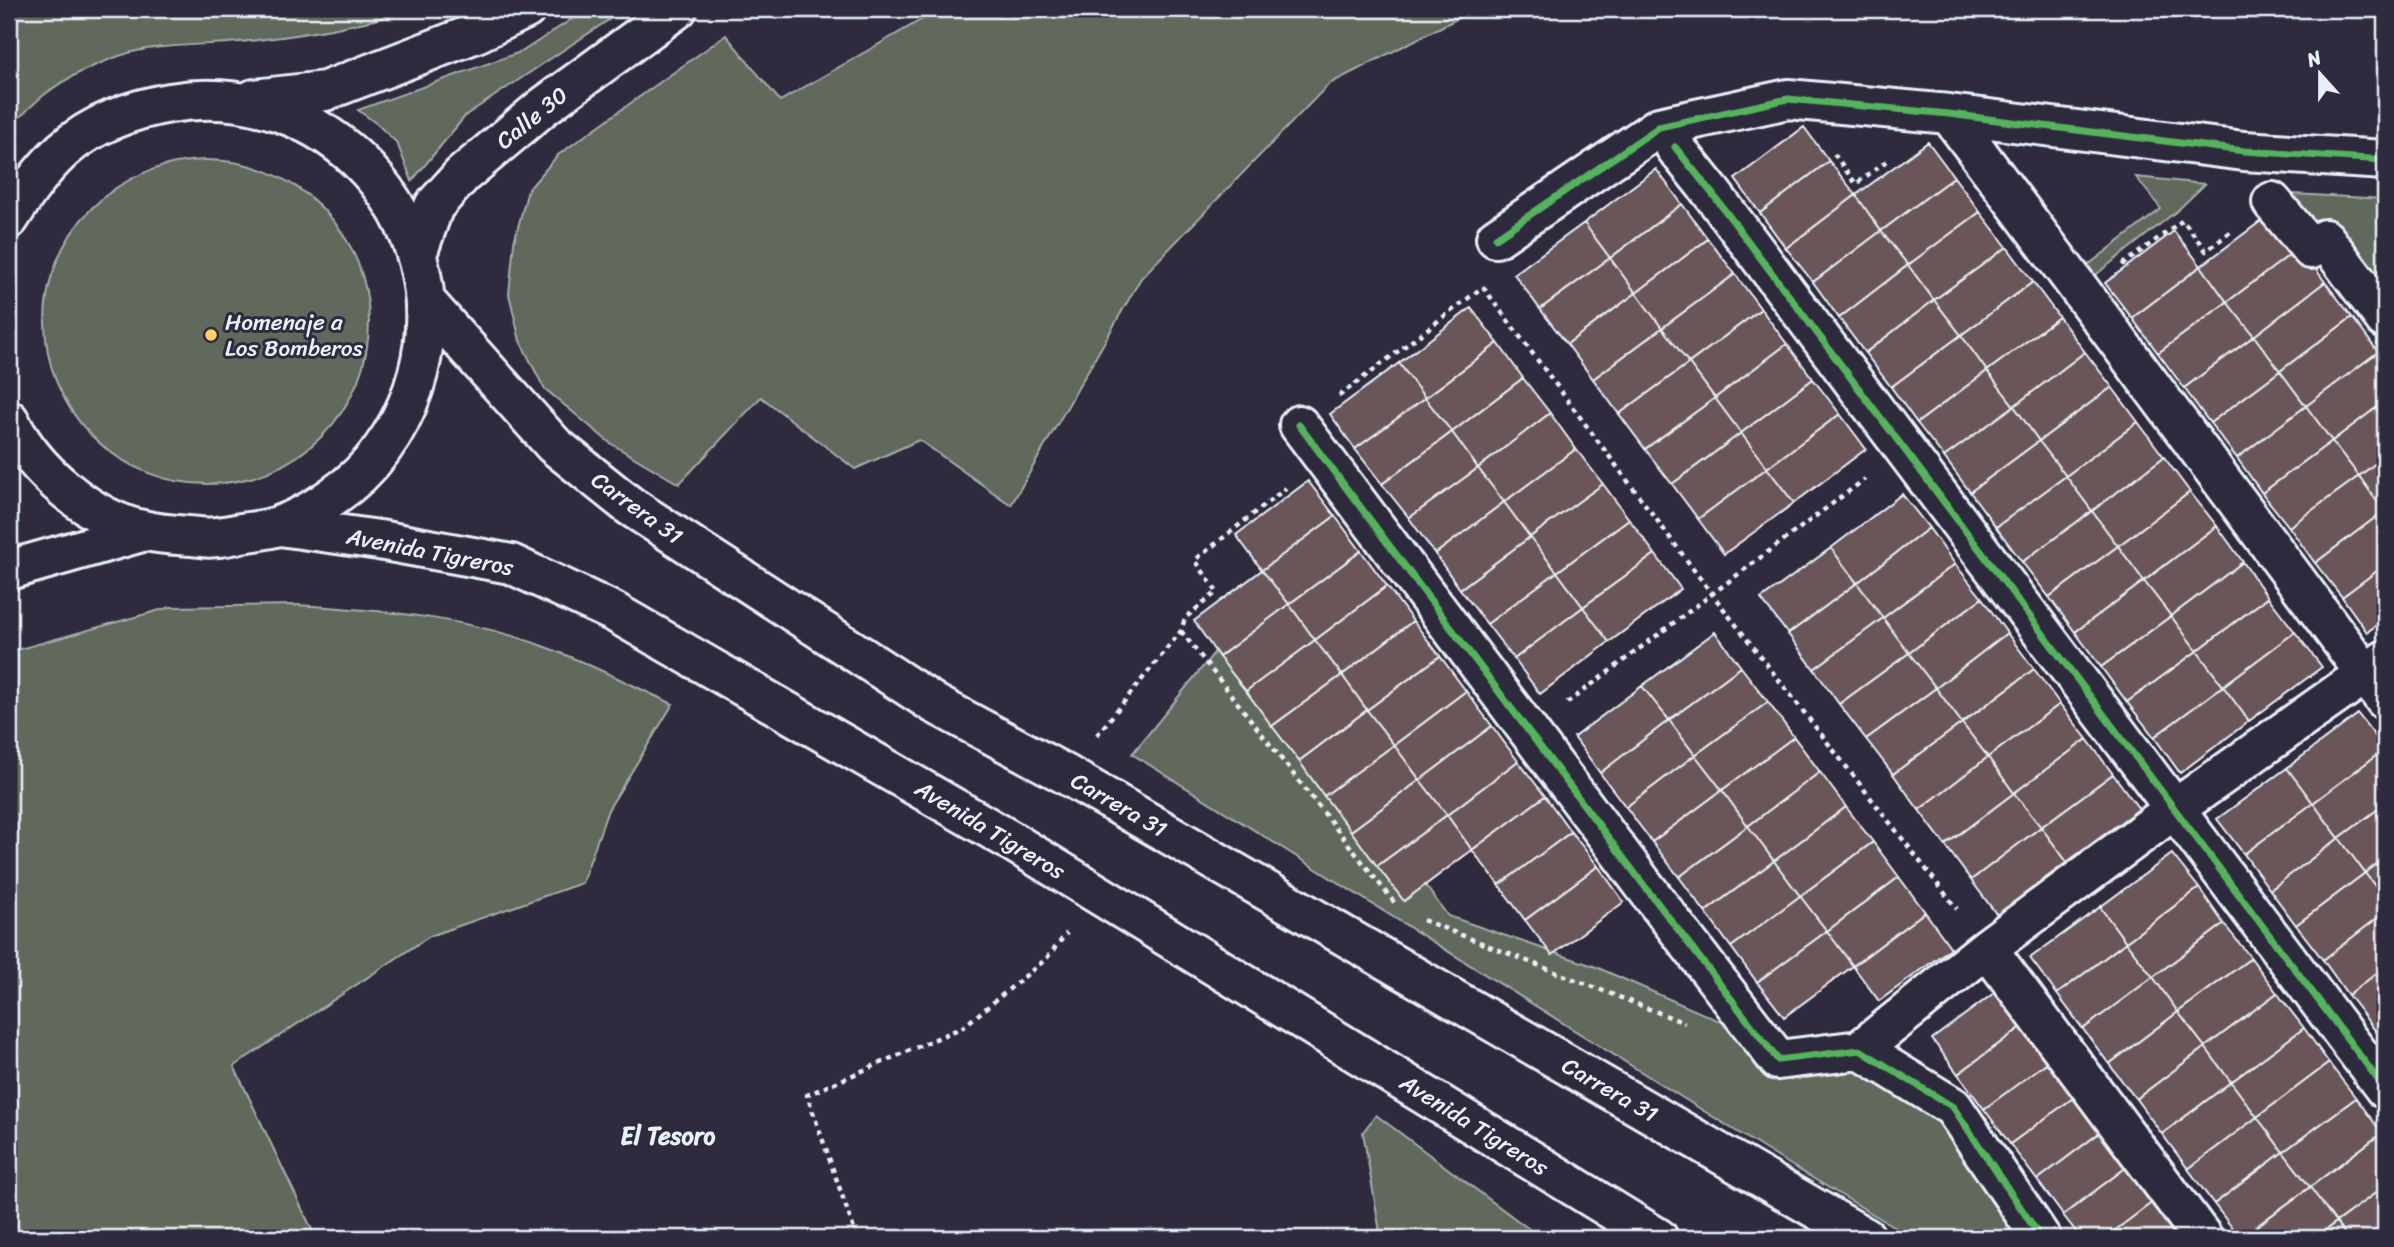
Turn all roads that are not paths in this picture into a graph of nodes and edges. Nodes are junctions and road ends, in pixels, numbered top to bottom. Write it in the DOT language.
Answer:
graph roads {
  1 [pos="526,9"];
  2 [pos="677,9"];
  3 [pos="240,100"];
  4 [pos="1949,114"];
  5 [pos="1675,147"];
  6 [pos="2385,160"];
  7 [pos="2272,202"];
  8 [pos="9,219"];
  9 [pos="1496,238"];
  10 [pos="417,254"];
  11 [pos="426,302"];
  12 [pos="2385,319"];
  13 [pos="9,420"];
  14 [pos="1299,425"];
  15 [pos="280,526"];
  16 [pos="145,531"];
  17 [pos="9,570"];
  18 [pos="2379,678"];
  19 [pos="2176,808"];
  20 [pos="1987,948"];
  21 [pos="1860,1050"];
  22 [pos="2385,1089"];
  23 [pos="1658,1238"];
  24 [pos="1866,1238"];
  25 [pos="2041,1238"];
  26 [pos="2203,1238"];
  1 -- 3 [label="main road"];
  2 -- 10 [label="main road, Calle 30"];
  3 -- 8 [label="main road"];
  3 -- 10 [label="main road"];
  4 -- 6 [label="main road"];
  4 -- 9 [label="main road"];
  4 -- 18 [label="main road"];
  5 -- 19 [label="main road"];
  7 -- 12 [label="main road"];
  10 -- 11 [label="main road"];
  11 -- 15 [label="main road"];
  11 -- 24 [label="main road, Carrera 31"];
  13 -- 16 [label="main road"];
  14 -- 21 [label="main road"];
  15 -- 16 [label="main road"];
  15 -- 23 [label="main road, Avenida Tigreros"];
  16 -- 17 [label="main road"];
  18 -- 19 [label="main road"];
  19 -- 20 [label="main road"];
  19 -- 22 [label="main road"];
  20 -- 21 [label="main road"];
  20 -- 26 [label="main road"];
  21 -- 25 [label="main road"];
}
